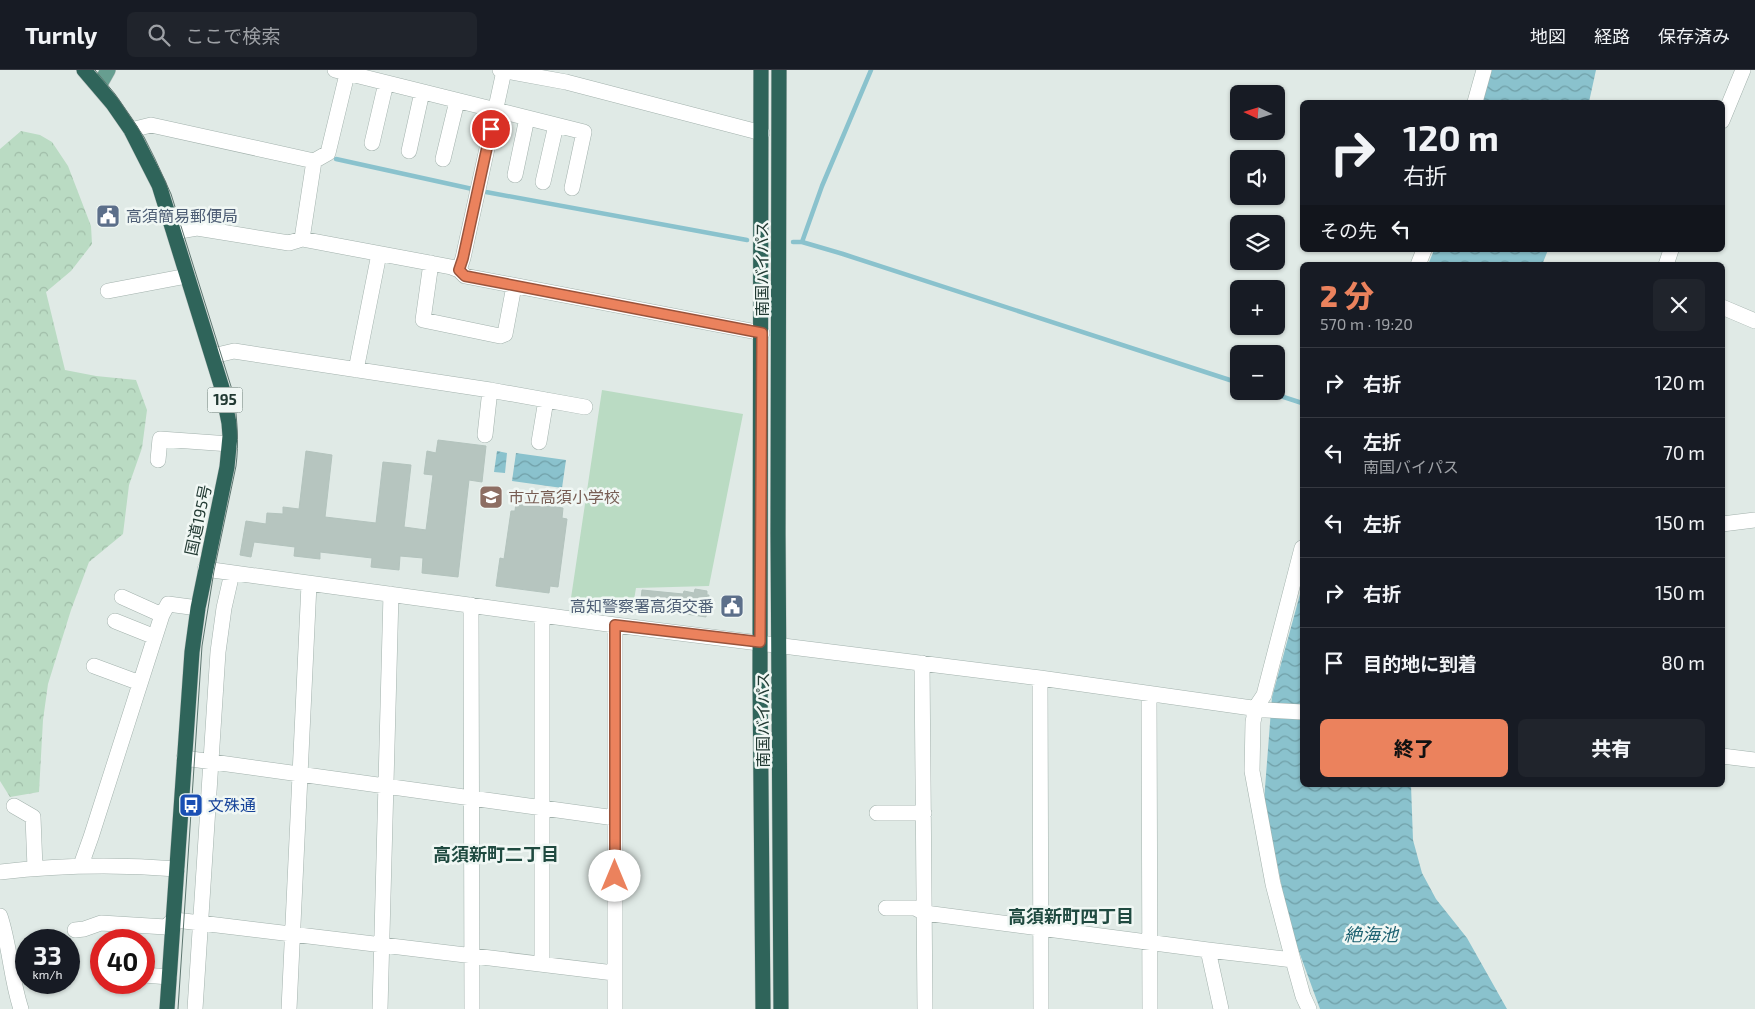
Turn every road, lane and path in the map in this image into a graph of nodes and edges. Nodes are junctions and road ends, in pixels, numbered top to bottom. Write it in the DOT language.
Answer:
graph roads {
  1 [pos="84,70"];
  2 [pos="108,70"];
  3 [pos="502,70"];
  4 [pos="762,70"];
  5 [pos="779,70"];
  6 [pos="1484,70"];
  7 [pos="1743,70"];
  8 [pos="344,71"];
  9 [pos="386,83"];
  10 [pos="99,86"];
  11 [pos="422,92"];
  12 [pos="1476,100"];
  13 [pos="457,101"];
  14 [pos="495,110"];
  15 [pos="1725,115"];
  16 [pos="527,118"];
  17 [pos="556,125"];
  18 [pos="131,130"];
  19 [pos="762,133"];
  20 [pos="372,143"];
  21 [pos="408,151"];
  22 [pos="443,159"];
  23 [pos="314,161"];
  24 [pos="514,175"];
  25 [pos="543,182"];
  26 [pos="572,188"];
  27 [pos="174,232"];
  28 [pos="302,239"];
  29 [pos="379,254"];
  30 [pos="431,263"];
  31 [pos="459,270"];
  32 [pos="187,276"];
  33 [pos="514,286"];
  34 [pos="108,291"];
  35 [pos="1725,308"];
  36 [pos="1755,321"];
  37 [pos="762,333"];
  38 [pos="213,356"];
  39 [pos="356,370"];
  40 [pos="490,390"];
  41 [pos="546,400"];
  42 [pos="586,407"];
  43 [pos="484,435"];
  44 [pos="539,442"];
  45 [pos="230,444"];
  46 [pos="158,460"];
  47 [pos="1755,520"];
  48 [pos="1725,524"];
  49 [pos="1300,556"];
  50 [pos="205,570"];
  51 [pos="232,573"];
  52 [pos="309,584"];
  53 [pos="391,594"];
  54 [pos="122,596"];
  55 [pos="472,605"];
  56 [pos="198,608"];
  57 [pos="162,615"];
  58 [pos="542,615"];
  59 [pos="115,621"];
  60 [pos="615,625"];
  61 [pos="155,637"];
  62 [pos="760,642"];
  63 [pos="780,645"];
  64 [pos="922,663"];
  65 [pos="94,666"];
  66 [pos="1040,678"];
  67 [pos="140,683"];
  68 [pos="1149,694"];
  69 [pos="1261,709"];
  70 [pos="1300,712"];
  71 [pos="1725,756"];
  72 [pos="184,758"];
  73 [pos="1755,760"];
  74 [pos="212,761"];
  75 [pos="300,774"];
  76 [pos="386,786"];
  77 [pos="472,798"];
  78 [pos="14,806"];
  79 [pos="542,807"];
  80 [pos="878,813"];
  81 [pos="924,813"];
  82 [pos="615,818"];
  83 [pos="0,863"];
  84 [pos="35,865"];
  85 [pos="81,865"];
  86 [pos="177,869"];
  87 [pos="0,872"];
  88 [pos="886,908"];
  89 [pos="925,913"];
  90 [pos="0,916"];
  91 [pos="173,920"];
  92 [pos="201,922"];
  93 [pos="1041,928"];
  94 [pos="80,929"];
  95 [pos="292,934"];
  96 [pos="1150,942"];
  97 [pos="382,945"];
  98 [pos="1208,950"];
  99 [pos="472,956"];
  100 [pos="1293,960"];
  101 [pos="542,964"];
  102 [pos="614,973"];
  103 [pos="155,976"];
  104 [pos="169,977"];
  105 [pos="21,1009"];
  106 [pos="167,1009"];
  107 [pos="195,1009"];
  108 [pos="289,1009"];
  109 [pos="380,1009"];
  110 [pos="472,1009"];
  111 [pos="615,1009"];
  112 [pos="762,1009"];
  113 [pos="781,1009"];
  114 [pos="925,1009"];
  115 [pos="1041,1009"];
  116 [pos="1150,1009"];
  117 [pos="1221,1009"];
  118 [pos="1309,1009"];
  1 -- 10 [label="highway, 国道195号 / 195"];
  2 -- 10 [label="main road"];
  3 -- 14 [label="street"];
  3 -- 19 [label="street"];
  4 -- 19 [label="highway, 南国バイパス"];
  5 -- 63 [label="highway, 南国バイパス"];
  6 -- 12 [label="street"];
  7 -- 15 [label="street"];
  8 -- 9 [label="street"];
  8 -- 23 [label="street"];
  9 -- 11 [label="street"];
  9 -- 20 [label="street"];
  10 -- 18 [label="highway, 国道195号 / 195"];
  11 -- 13 [label="street"];
  11 -- 21 [label="street"];
  13 -- 14 [label="street"];
  13 -- 22 [label="street"];
  14 -- 16 [label="street"];
  14 -- 31 [label="street"];
  16 -- 17 [label="street"];
  16 -- 24 [label="street"];
  17 -- 25 [label="street"];
  17 -- 26 [label="street"];
  18 -- 23 [label="street"];
  18 -- 27 [label="highway, 国道195号 / 195"];
  19 -- 37 [label="highway, 南国バイパス"];
  23 -- 28 [label="street"];
  27 -- 28 [label="street"];
  27 -- 32 [label="highway, 国道195号 / 195"];
  28 -- 29 [label="street"];
  29 -- 30 [label="street"];
  29 -- 39 [label="street"];
  30 -- 31 [label="street"];
  30 -- 33 [label="street"];
  31 -- 33 [label="street"];
  32 -- 34 [label="street"];
  32 -- 38 [label="highway, 国道195号 / 195"];
  33 -- 37 [label="street"];
  35 -- 36 [label="street"];
  37 -- 62 [label="highway, 南国バイパス"];
  38 -- 39 [label="street"];
  38 -- 45 [label="highway, 国道195号 / 195"];
  39 -- 40 [label="street"];
  40 -- 41 [label="street"];
  40 -- 43 [label="street"];
  41 -- 42 [label="street"];
  41 -- 44 [label="street"];
  45 -- 46 [label="street"];
  45 -- 50 [label="highway, 国道195号 / 195"];
  47 -- 48 [label="street"];
  49 -- 69 [label="street"];
  50 -- 51 [label="street"];
  50 -- 56 [label="highway, 国道195号 / 195"];
  51 -- 52 [label="street"];
  51 -- 74 [label="street"];
  52 -- 53 [label="street"];
  52 -- 75 [label="street"];
  53 -- 55 [label="street"];
  53 -- 76 [label="street"];
  54 -- 57 [label="street"];
  55 -- 58 [label="street"];
  55 -- 77 [label="street"];
  56 -- 57 [label="street"];
  56 -- 72 [label="highway, 国道195号 / 195"];
  57 -- 61 [label="street"];
  58 -- 60 [label="street"];
  58 -- 79 [label="street"];
  59 -- 61 [label="street"];
  60 -- 62 [label="street"];
  60 -- 82 [label="street"];
  61 -- 67 [label="street"];
  62 -- 63 [label="street"];
  62 -- 112 [label="highway, 南国バイパス"];
  63 -- 64 [label="street"];
  63 -- 113 [label="highway, 南国バイパス"];
  64 -- 66 [label="street"];
  64 -- 81 [label="street"];
  65 -- 67 [label="street"];
  66 -- 68 [label="street"];
  66 -- 93 [label="street"];
  67 -- 85 [label="street"];
  68 -- 69 [label="street"];
  68 -- 96 [label="street"];
  69 -- 70 [label="street"];
  69 -- 100 [label="street"];
  71 -- 73 [label="street"];
  72 -- 74 [label="street"];
  72 -- 86 [label="highway, 国道195号 / 195"];
  74 -- 75 [label="street"];
  74 -- 92 [label="street"];
  75 -- 76 [label="street"];
  75 -- 95 [label="street"];
  76 -- 77 [label="street"];
  76 -- 97 [label="street"];
  77 -- 79 [label="street"];
  77 -- 99 [label="street"];
  78 -- 84 [label="street"];
  79 -- 82 [label="street"];
  79 -- 101 [label="street"];
  80 -- 81 [label="street"];
  81 -- 89 [label="street"];
  82 -- 102 [label="street"];
  83 -- 84 [label="street"];
  84 -- 85 [label="street"];
  84 -- 87 [label="street"];
  85 -- 86 [label="street"];
  86 -- 91 [label="highway, 国道195号 / 195"];
  88 -- 89 [label="street"];
  89 -- 93 [label="street"];
  89 -- 114 [label="street"];
  90 -- 105 [label="street"];
  91 -- 92 [label="street"];
  91 -- 94 [label="street"];
  91 -- 104 [label="highway, 国道195号 / 195"];
  92 -- 95 [label="street"];
  92 -- 107 [label="street"];
  93 -- 96 [label="street"];
  93 -- 115 [label="street"];
  95 -- 97 [label="street"];
  95 -- 108 [label="street"];
  96 -- 98 [label="street"];
  96 -- 116 [label="street"];
  97 -- 99 [label="street"];
  97 -- 109 [label="street"];
  98 -- 100 [label="street"];
  98 -- 117 [label="street"];
  99 -- 101 [label="street"];
  99 -- 110 [label="street"];
  100 -- 118 [label="street"];
  101 -- 102 [label="street"];
  102 -- 111 [label="street"];
  103 -- 104 [label="street"];
  104 -- 106 [label="highway, 国道195号 / 195"];
}
